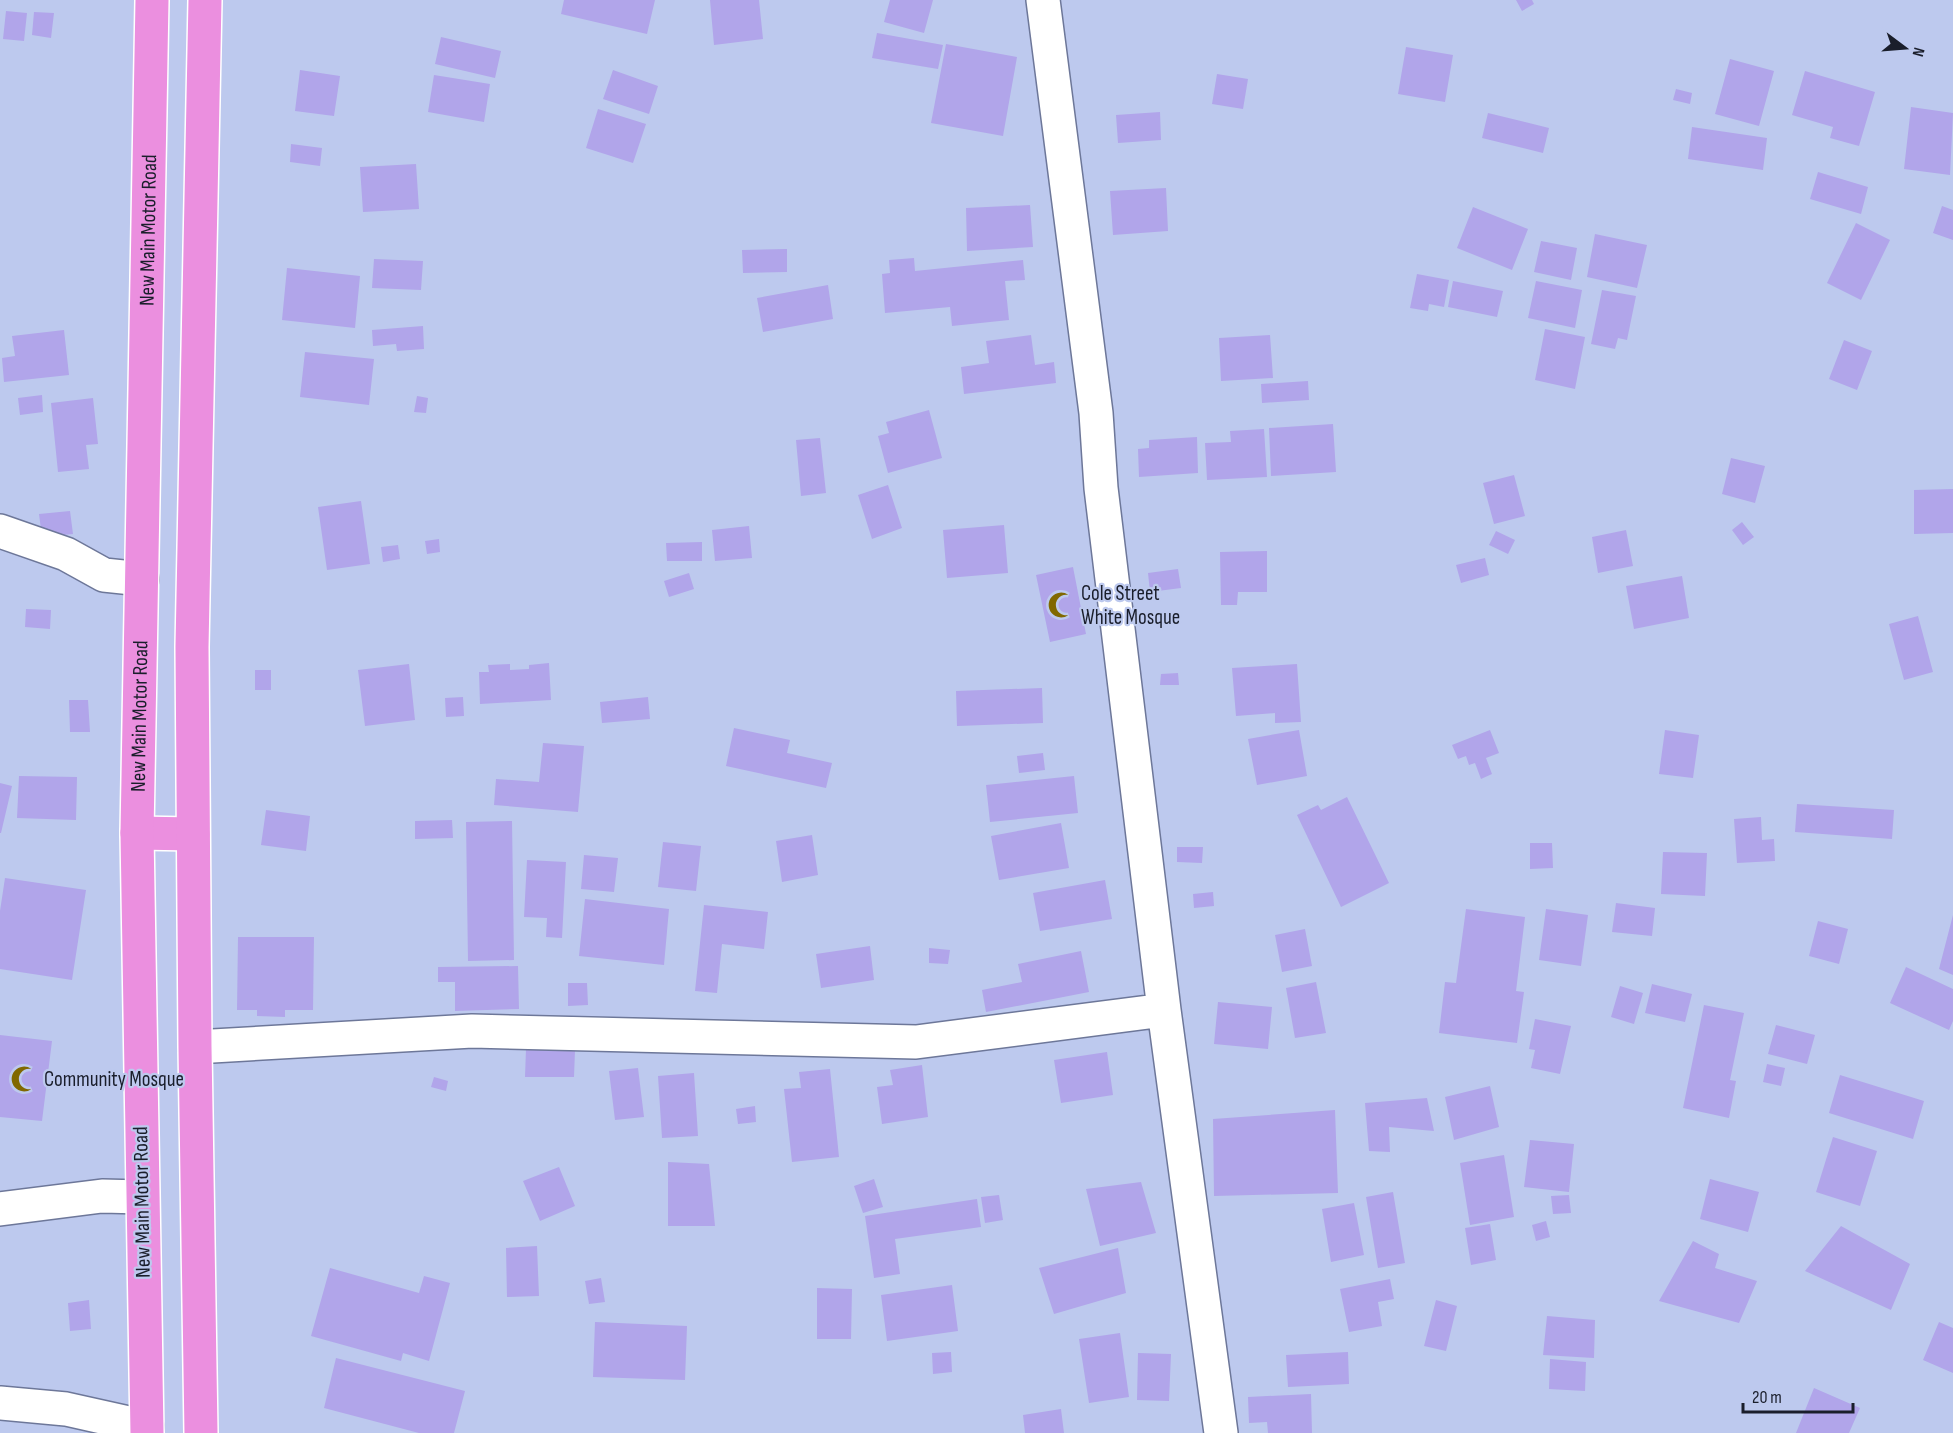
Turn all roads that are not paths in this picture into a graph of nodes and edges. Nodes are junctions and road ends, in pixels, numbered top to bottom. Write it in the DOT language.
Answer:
graph roads {
  1 [pos="152,0"];
  2 [pos="205,0"];
  3 [pos="1043,0"];
  4 [pos="0,531"];
  5 [pos="142,579"];
  6 [pos="137,833"];
  7 [pos="193,834"];
  8 [pos="1164,1010"];
  9 [pos="195,1047"];
  10 [pos="142,1197"];
  11 [pos="0,1209"];
  12 [pos="0,1403"];
  13 [pos="147,1430"];
  14 [pos="201,1433"];
  15 [pos="1221,1433"];
  1 -- 5 [label="highway, New Main Motor Road"];
  2 -- 7 [label="highway"];
  3 -- 8 [label="street"];
  4 -- 5 [label="street"];
  5 -- 6 [label="highway, New Main Motor Road"];
  6 -- 7 [label="highway"];
  6 -- 10 [label="highway, New Main Motor Road"];
  7 -- 9 [label="highway"];
  8 -- 9 [label="street"];
  8 -- 15 [label="street"];
  9 -- 14 [label="highway"];
  10 -- 11 [label="street"];
  10 -- 13 [label="highway, New Main Motor Road"];
  12 -- 13 [label="street"];
}
